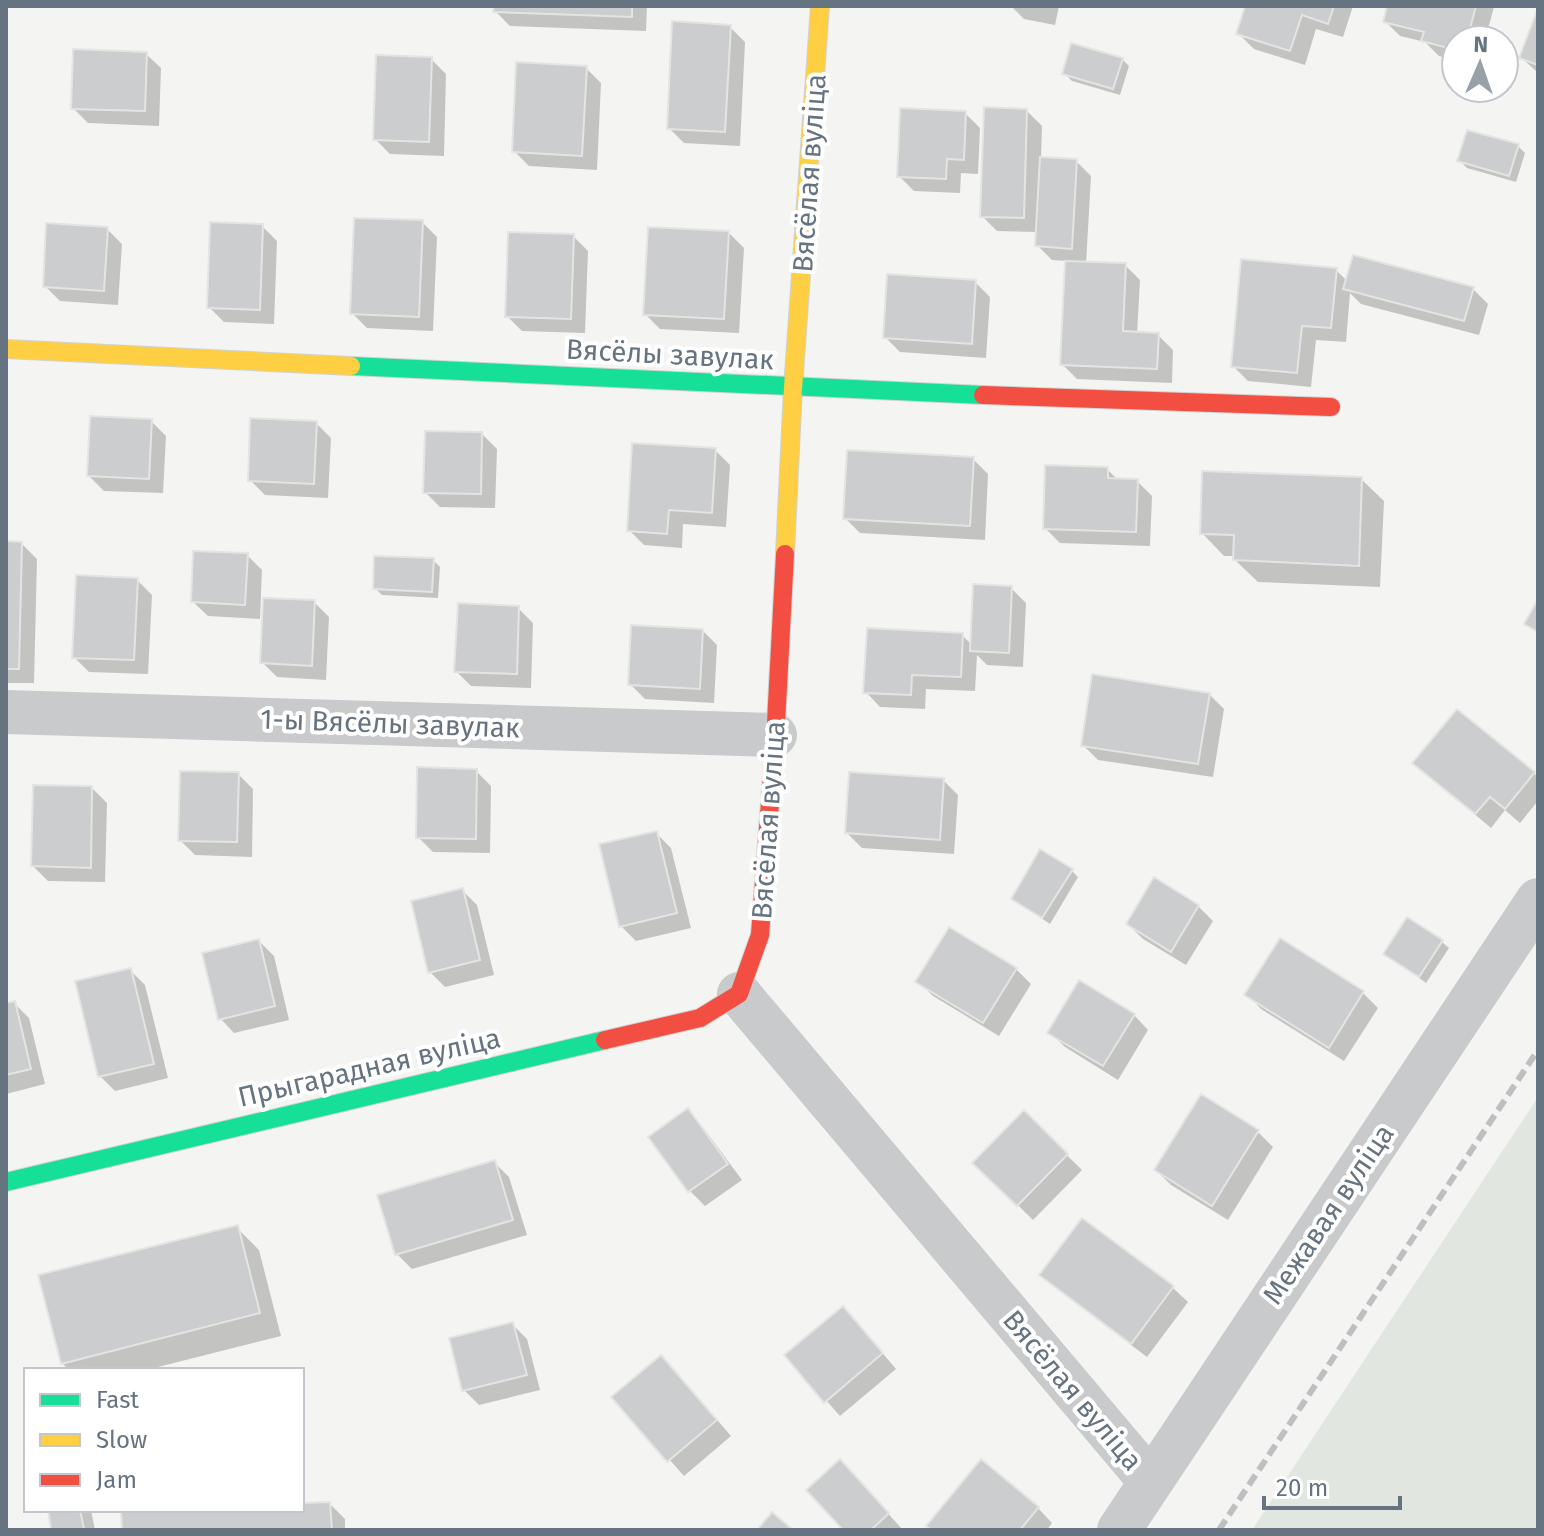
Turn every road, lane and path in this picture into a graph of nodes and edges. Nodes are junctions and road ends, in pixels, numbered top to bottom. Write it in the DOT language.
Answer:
graph roads {
  1 [pos="820,6"];
  2 [pos="6,349"];
  3 [pos="793,388"];
  4 [pos="1331,407"];
  5 [pos="6,712"];
  6 [pos="775,735"];
  7 [pos="1538,900"];
  8 [pos="739,994"];
  9 [pos="6,1182"];
  10 [pos="1150,1481"];
  11 [pos="1119,1530"];
  1 -- 3 [label="street, Вясёлая вуліца"];
  2 -- 3 [label="street, Вясёлы завулак"];
  3 -- 4 [label="street, Вясёлы завулак"];
  3 -- 6 [label="street, Вясёлая вуліца"];
  5 -- 6 [label="street, 1-ы Вясёлы завулак"];
  6 -- 8 [label="street, Вясёлая вуліца"];
  7 -- 10 [label="street, Межавая вуліца"];
  8 -- 9 [label="street, Прыгарадная вуліца"];
  8 -- 10 [label="street, Вясёлая вуліца"];
  10 -- 11 [label="street, Межавая вуліца"];
}
